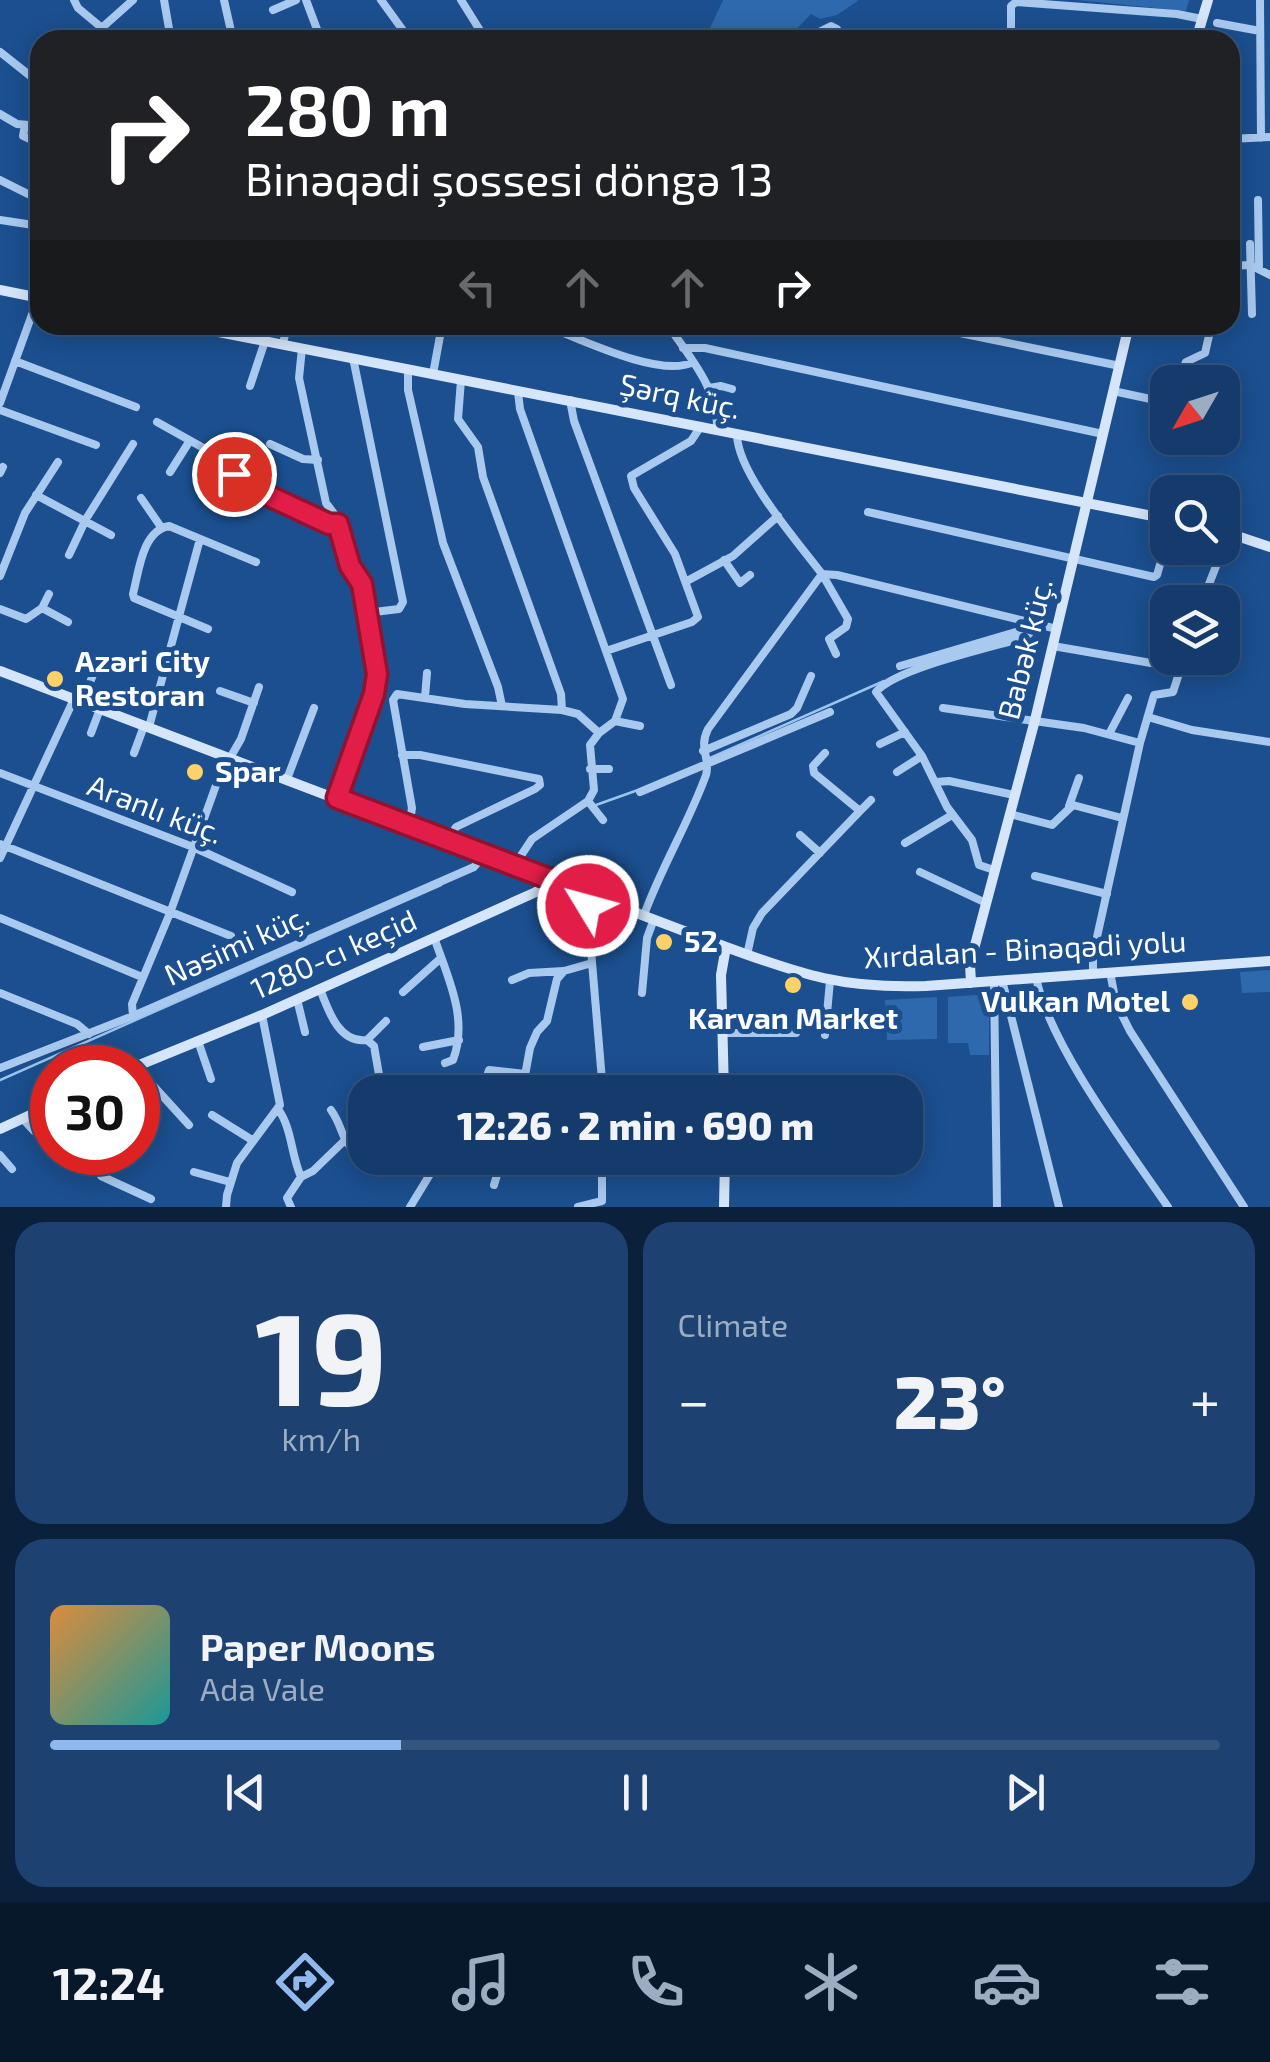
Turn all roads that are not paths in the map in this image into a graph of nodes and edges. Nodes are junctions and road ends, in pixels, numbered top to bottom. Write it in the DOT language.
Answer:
graph roads {
  1 [pos="74,0"];
  2 [pos="134,0"];
  3 [pos="164,0"];
  4 [pos="224,0"];
  5 [pos="296,0"];
  6 [pos="306,0"];
  7 [pos="381,0"];
  8 [pos="461,0"];
  9 [pos="1208,0"];
  10 [pos="1260,0"];
  11 [pos="273,10"];
  12 [pos="1202,19"];
  13 [pos="1217,23"];
  14 [pos="97,30"];
  15 [pos="103,30"];
  16 [pos="170,30"];
  17 [pos="230,30"];
  18 [pos="316,30"];
  19 [pos="401,30"];
  20 [pos="480,30"];
  21 [pos="1011,30"];
  22 [pos="1199,30"];
  23 [pos="1260,31"];
  24 [pos="0,52"];
  25 [pos="30,76"];
  26 [pos="0,114"];
  27 [pos="25,125"];
  28 [pos="30,125"];
  29 [pos="1266,138"];
  30 [pos="30,139"];
  31 [pos="1240,139"];
  32 [pos="0,180"];
  33 [pos="30,195"];
  34 [pos="1258,200"];
  35 [pos="0,220"];
  36 [pos="30,224"];
  37 [pos="1250,244"];
  38 [pos="1240,266"];
  39 [pos="1255,267"];
  40 [pos="1270,275"];
  41 [pos="0,290"];
  42 [pos="30,296"];
  43 [pos="1252,314"];
  44 [pos="30,321"];
  45 [pos="233,335"];
  46 [pos="284,335"];
  47 [pos="440,335"];
  48 [pos="571,335"];
  49 [pos="675,335"];
  50 [pos="970,335"];
  51 [pos="1127,335"];
  52 [pos="1209,335"];
  53 [pos="264,341"];
  54 [pos="283,344"];
  55 [pos="302,348"];
  56 [pos="683,348"];
  57 [pos="353,358"];
  58 [pos="693,362"];
  59 [pos="0,363"];
  60 [pos="14,363"];
  61 [pos="1185,365"];
  62 [pos="1120,366"];
  63 [pos="408,369"];
  64 [pos="433,374"];
  65 [pos="461,380"];
  66 [pos="250,386"];
  67 [pos="710,388"];
  68 [pos="732,389"];
  69 [pos="1114,391"];
  70 [pos="518,392"];
  71 [pos="1150,398"];
  72 [pos="570,400"];
  73 [pos="0,407"];
  74 [pos="136,407"];
  75 [pos="158,422"];
  76 [pos="700,426"];
  77 [pos="716,430"];
  78 [pos="737,434"];
  79 [pos="1103,434"];
  80 [pos="189,442"];
  81 [pos="133,444"];
  82 [pos="270,444"];
  83 [pos="96,446"];
  84 [pos="318,460"];
  85 [pos="58,462"];
  86 [pos="170,472"];
  87 [pos="234,474"];
  88 [pos="36,495"];
  89 [pos="141,498"];
  90 [pos="217,502"];
  91 [pos="1087,503"];
  92 [pos="868,512"];
  93 [pos="1150,515"];
  94 [pos="778,516"];
  95 [pos="86,519"];
  96 [pos="338,524"];
  97 [pos="161,527"];
  98 [pos="111,535"];
  99 [pos="1240,536"];
  100 [pos="200,539"];
  101 [pos="0,544"];
  102 [pos="1270,546"];
  103 [pos="10,550"];
  104 [pos="69,555"];
  105 [pos="724,560"];
  106 [pos="1074,560"];
  107 [pos="256,562"];
  108 [pos="1160,565"];
  109 [pos="822,574"];
  110 [pos="750,575"];
  111 [pos="0,576"];
  112 [pos="688,581"];
  113 [pos="49,594"];
  114 [pos="42,608"];
  115 [pos="0,609"];
  116 [pos="366,613"];
  117 [pos="180,618"];
  118 [pos="68,622"];
  119 [pos="1033,625"];
  120 [pos="208,629"];
  121 [pos="1057,629"];
  122 [pos="653,635"];
  123 [pos="1053,646"];
  124 [pos="606,651"];
  125 [pos="836,654"];
  126 [pos="1150,662"];
  127 [pos="112,665"];
  128 [pos="900,666"];
  129 [pos="0,671"];
  130 [pos="427,673"];
  131 [pos="1178,675"];
  132 [pos="810,676"];
  133 [pos="671,685"];
  134 [pos="259,687"];
  135 [pos="220,691"];
  136 [pos="425,698"];
  137 [pos="1128,698"];
  138 [pos="78,701"];
  139 [pos="254,702"];
  140 [pos="502,706"];
  141 [pos="314,708"];
  142 [pos="943,708"];
  143 [pos="100,709"];
  144 [pos="562,710"];
  145 [pos="830,712"];
  146 [pos="1148,717"];
  147 [pos="1034,720"];
  148 [pos="615,722"];
  149 [pos="146,726"];
  150 [pos="640,726"];
  151 [pos="92,732"];
  152 [pos="905,732"];
  153 [pos="599,733"];
  154 [pos="1109,734"];
  155 [pos="1270,742"];
  156 [pos="880,744"];
  157 [pos="1140,744"];
  158 [pos="134,753"];
  159 [pos="825,753"];
  160 [pos="402,755"];
  161 [pos="922,756"];
  162 [pos="705,757"];
  163 [pos="231,758"];
  164 [pos="590,769"];
  165 [pos="609,770"];
  166 [pos="897,772"];
  167 [pos="0,774"];
  168 [pos="664,774"];
  169 [pos="1079,778"];
  170 [pos="286,780"];
  171 [pos="936,782"];
  172 [pos="35,788"];
  173 [pos="640,792"];
  174 [pos="1014,795"];
  175 [pos="337,798"];
  176 [pos="870,800"];
  177 [pos="588,802"];
  178 [pos="1069,806"];
  179 [pos="860,811"];
  180 [pos="1010,814"];
  181 [pos="952,815"];
  182 [pos="1122,818"];
  183 [pos="603,820"];
  184 [pos="409,826"];
  185 [pos="800,836"];
  186 [pos="448,840"];
  187 [pos="905,842"];
  188 [pos="3,845"];
  189 [pos="194,848"];
  190 [pos="485,854"];
  191 [pos="820,854"];
  192 [pos="0,858"];
  193 [pos="514,866"];
  194 [pos="994,870"];
  195 [pos="920,872"];
  196 [pos="1035,876"];
  197 [pos="552,880"];
  198 [pos="939,883"];
  199 [pos="292,892"];
  200 [pos="1107,894"];
  201 [pos="592,895"];
  202 [pos="934,896"];
  203 [pos="986,903"];
  204 [pos="170,913"];
  205 [pos="649,917"];
  206 [pos="0,918"];
  207 [pos="231,936"];
  208 [pos="434,937"];
  209 [pos="726,947"];
  210 [pos="747,955"];
  211 [pos="440,958"];
  212 [pos="1270,961"];
  213 [pos="592,962"];
  214 [pos="564,972"];
  215 [pos="1110,972"];
  216 [pos="1093,973"];
  217 [pos="142,976"];
  218 [pos="1036,978"];
  219 [pos="512,980"];
  220 [pos="998,981"];
  221 [pos="830,982"];
  222 [pos="971,983"];
  223 [pos="320,989"];
  224 [pos="0,992"];
  225 [pos="403,992"];
  226 [pos="642,993"];
  227 [pos="297,999"];
  228 [pos="262,1015"];
  229 [pos="133,1016"];
  230 [pos="386,1021"];
  231 [pos="305,1032"];
  232 [pos="724,1033"];
  233 [pos="796,1033"];
  234 [pos="88,1034"];
  235 [pos="825,1035"];
  236 [pos="198,1040"];
  237 [pos="367,1040"];
  238 [pos="459,1040"];
  239 [pos="423,1047"];
  240 [pos="160,1057"];
  241 [pos="445,1063"];
  242 [pos="0,1068"];
  243 [pos="525,1074"];
  244 [pos="379,1075"];
  245 [pos="486,1075"];
  246 [pos="602,1075"];
  247 [pos="724,1075"];
  248 [pos="210,1079"];
  249 [pos="160,1094"];
  250 [pos="278,1109"];
  251 [pos="331,1110"];
  252 [pos="30,1115"];
  253 [pos="212,1115"];
  254 [pos="23,1118"];
  255 [pos="189,1125"];
  256 [pos="30,1126"];
  257 [pos="0,1129"];
  258 [pos="252,1140"];
  259 [pos="344,1141"];
  260 [pos="348,1144"];
  261 [pos="0,1155"];
  262 [pos="12,1169"];
  263 [pos="194,1172"];
  264 [pos="100,1175"];
  265 [pos="430,1175"];
  266 [pos="497,1175"];
  267 [pos="602,1175"];
  268 [pos="725,1175"];
  269 [pos="301,1177"];
  270 [pos="230,1182"];
  271 [pos="494,1185"];
  272 [pos="150,1199"];
  273 [pos="226,1207"];
  274 [pos="291,1207"];
  275 [pos="410,1207"];
  276 [pos="578,1207"];
  277 [pos="724,1207"];
  278 [pos="997,1207"];
  279 [pos="1059,1207"];
  280 [pos="1168,1207"];
  281 [pos="1244,1207"];
  1 -- 14 [label="street"];
  2 -- 15 [label="street"];
  3 -- 16 [label="street"];
  4 -- 17 [label="street"];
  5 -- 11 [label="street"];
  6 -- 18 [label="street"];
  7 -- 19 [label="street"];
  8 -- 20 [label="street"];
  9 -- 12 [label="main road"];
  10 -- 23 [label="street"];
  12 -- 21 [label="street"];
  12 -- 22 [label="main road"];
  13 -- 23 [label="street"];
  23 -- 29 [label="street"];
  24 -- 25 [label="street"];
  26 -- 27 [label="street"];
  27 -- 28 [label="street"];
  27 -- 30 [label="street"];
  29 -- 31 [label="street"];
  32 -- 33 [label="street"];
  34 -- 39 [label="street"];
  35 -- 36 [label="street"];
  37 -- 39 [label="street"];
  38 -- 39 [label="street"];
  39 -- 40 [label="street"];
  39 -- 43 [label="street"];
  41 -- 42 [label="main road"];
  44 -- 60 [label="street"];
  45 -- 53 [label="main road, Şərq küç."];
  46 -- 54 [label="street"];
  47 -- 64 [label="street"];
  48 -- 58 [label="street"];
  49 -- 56 [label="street"];
  50 -- 62 [label="street"];
  51 -- 62 [label="main road, Babək küç."];
  52 -- 61 [label="street"];
  53 -- 54 [label="main road, Şərq küç."];
  53 -- 66 [label="street"];
  54 -- 55 [label="main road, Şərq küç."];
  55 -- 57 [label="main road, Şərq küç."];
  55 -- 84 [label="street"];
  56 -- 58 [label="street"];
  56 -- 79 [label="street"];
  57 -- 63 [label="main road, Şərq küç."];
  57 -- 116 [label="street"];
  58 -- 67 [label="street"];
  59 -- 60 [label="street"];
  60 -- 73 [label="street"];
  60 -- 74 [label="street"];
  62 -- 69 [label="main road, Babək küç."];
  63 -- 64 [label="main road, Şərq küç."];
  63 -- 140 [label="street"];
  64 -- 65 [label="main road, Şərq küç."];
  65 -- 70 [label="main road, Şərq küç."];
  65 -- 144 [label="street"];
  67 -- 68 [label="street"];
  67 -- 77 [label="street"];
  69 -- 71 [label="street"];
  69 -- 79 [label="main road, Babək küç."];
  70 -- 72 [label="main road, Şərq küç."];
  70 -- 124 [label="street"];
  72 -- 76 [label="main road, Şərq küç."];
  72 -- 122 [label="street"];
  73 -- 83 [label="street"];
  75 -- 80 [label="street"];
  76 -- 77 [label="main road, Şərq küç."];
  76 -- 112 [label="street"];
  77 -- 78 [label="main road, Şərq küç."];
  78 -- 91 [label="main road, Şərq küç."];
  78 -- 94 [label="street"];
  79 -- 91 [label="main road, Babək küç."];
  80 -- 86 [label="street"];
  80 -- 87 [label="street"];
  81 -- 95 [label="street"];
  82 -- 84 [label="street"];
  84 -- 96 [label="street"];
  85 -- 88 [label="street"];
  87 -- 90 [label="street"];
  87 -- 96 [label="street"];
  88 -- 95 [label="street"];
  88 -- 103 [label="street"];
  89 -- 97 [label="street"];
  91 -- 93 [label="main road, Şərq küç."];
  91 -- 106 [label="main road, Babək küç."];
  92 -- 106 [label="street"];
  94 -- 105 [label="street"];
  94 -- 109 [label="street"];
  95 -- 98 [label="street"];
  95 -- 104 [label="street"];
  96 -- 116 [label="street"];
  97 -- 100 [label="street"];
  97 -- 117 [label="street"];
  99 -- 102 [label="main road"];
  100 -- 107 [label="street"];
  100 -- 117 [label="street"];
  101 -- 103 [label="street"];
  103 -- 111 [label="street"];
  105 -- 110 [label="street"];
  105 -- 112 [label="street"];
  106 -- 108 [label="street"];
  106 -- 121 [label="main road, Babək küç."];
  109 -- 119 [label="street"];
  109 -- 125 [label="street"];
  109 -- 162 [label="street"];
  112 -- 122 [label="street"];
  113 -- 114 [label="street"];
  114 -- 115 [label="street"];
  114 -- 118 [label="street"];
  116 -- 175 [label="street"];
  117 -- 120 [label="street"];
  117 -- 149 [label="street"];
  119 -- 121 [label="street"];
  119 -- 128 [label="street"];
  119 -- 152 [label="street"];
  121 -- 123 [label="main road, Babək küç."];
  122 -- 124 [label="street"];
  122 -- 133 [label="street"];
  123 -- 126 [label="street"];
  123 -- 147 [label="main road, Babək küç."];
  124 -- 148 [label="street"];
  127 -- 138 [label="street"];
  129 -- 138 [label="main road, Xırdalan - Binəqədi yolu"];
  130 -- 136 [label="street"];
  131 -- 146 [label="street"];
  132 -- 162 [label="street"];
  134 -- 139 [label="street"];
  135 -- 139 [label="street"];
  136 -- 140 [label="street"];
  136 -- 160 [label="street"];
  137 -- 154 [label="street"];
  138 -- 143 [label="main road, Xırdalan - Binəqədi yolu"];
  138 -- 172 [label="street"];
  139 -- 163 [label="street"];
  140 -- 144 [label="street"];
  141 -- 170 [label="street"];
  142 -- 147 [label="street"];
  143 -- 149 [label="main road, Xırdalan - Binəqədi yolu"];
  143 -- 151 [label="street"];
  144 -- 153 [label="street"];
  145 -- 162 [label="street"];
  146 -- 155 [label="street"];
  146 -- 157 [label="street"];
  147 -- 154 [label="street"];
  147 -- 174 [label="main road, Babək küç."];
  148 -- 150 [label="street"];
  148 -- 153 [label="street"];
  149 -- 158 [label="street"];
  149 -- 163 [label="main road, Xırdalan - Binəqədi yolu"];
  152 -- 156 [label="street"];
  152 -- 161 [label="street"];
  153 -- 164 [label="street"];
  154 -- 157 [label="street"];
  157 -- 182 [label="street"];
  159 -- 179 [label="street"];
  160 -- 184 [label="street"];
  160 -- 186 [label="street"];
  161 -- 166 [label="street"];
  161 -- 171 [label="street"];
  162 -- 168 [label="street"];
  162 -- 173 [label="street"];
  162 -- 205 [label="street"];
  163 -- 170 [label="main road, Xırdalan - Binəqədi yolu"];
  163 -- 189 [label="street"];
  164 -- 165 [label="street"];
  164 -- 177 [label="street"];
  167 -- 172 [label="street, Aranlı küç."];
  169 -- 178 [label="street"];
  170 -- 175 [label="main road, Xırdalan - Binəqədi yolu"];
  171 -- 174 [label="street"];
  171 -- 181 [label="street"];
  172 -- 188 [label="street"];
  172 -- 189 [label="street, Aranlı küç."];
  174 -- 180 [label="main road, Babək küç."];
  175 -- 184 [label="main road, Xırdalan - Binəqədi yolu"];
  176 -- 179 [label="street"];
  177 -- 183 [label="street"];
  177 -- 193 [label="street"];
  178 -- 180 [label="street"];
  178 -- 182 [label="street"];
  179 -- 191 [label="street"];
  180 -- 194 [label="main road, Babək küç."];
  181 -- 187 [label="street"];
  181 -- 194 [label="street"];
  182 -- 200 [label="street"];
  184 -- 186 [label="main road, Xırdalan - Binəqədi yolu"];
  185 -- 191 [label="street"];
  186 -- 190 [label="main road, Xırdalan - Binəqədi yolu"];
  188 -- 192 [label="street"];
  188 -- 204 [label="street"];
  189 -- 199 [label="street, Aranlı küç."];
  189 -- 204 [label="street"];
  190 -- 193 [label="main road, Xırdalan - Binəqədi yolu"];
  190 -- 229 [label="street, Nəsimi küç."];
  191 -- 210 [label="street"];
  193 -- 197 [label="main road, Xırdalan - Binəqədi yolu"];
  194 -- 203 [label="main road, Babək küç."];
  195 -- 198 [label="street"];
  196 -- 200 [label="street"];
  197 -- 201 [label="main road, Xırdalan - Binəqədi yolu"];
  197 -- 208 [label="main road, 1280-cı keçid"];
  198 -- 202 [label="street"];
  198 -- 203 [label="street"];
  200 -- 216 [label="street"];
  201 -- 205 [label="main road, Xırdalan - Binəqədi yolu"];
  201 -- 213 [label="street"];
  203 -- 222 [label="main road, Babək küç."];
  204 -- 207 [label="street"];
  204 -- 217 [label="street"];
  205 -- 209 [label="main road, Xırdalan - Binəqədi yolu"];
  205 -- 226 [label="street"];
  206 -- 217 [label="street"];
  208 -- 211 [label="street"];
  208 -- 223 [label="main road, 1280-cı keçid"];
  209 -- 210 [label="main road, Xırdalan - Binəqədi yolu"];
  209 -- 232 [label="main road"];
  210 -- 221 [label="main road, Xırdalan - Binəqədi yolu"];
  211 -- 225 [label="street"];
  211 -- 238 [label="street"];
  212 -- 215 [label="main road, Xırdalan - Binəqədi yolu"];
  213 -- 214 [label="street"];
  213 -- 246 [label="street"];
  214 -- 219 [label="street"];
  214 -- 243 [label="street"];
  215 -- 216 [label="main road, Xırdalan - Binəqədi yolu"];
  215 -- 281 [label="street"];
  216 -- 218 [label="main road, Xırdalan - Binəqədi yolu"];
  217 -- 229 [label="street"];
  218 -- 220 [label="main road, Xırdalan - Binəqədi yolu"];
  218 -- 280 [label="street"];
  220 -- 222 [label="main road, Xırdalan - Binəqədi yolu"];
  220 -- 278 [label="street"];
  220 -- 279 [label="street"];
  221 -- 222 [label="main road, Xırdalan - Binəqədi yolu"];
  221 -- 235 [label="street"];
  223 -- 227 [label="main road, 1280-cı keçid"];
  223 -- 237 [label="street"];
  224 -- 234 [label="street"];
  227 -- 228 [label="main road, 1280-cı keçid"];
  227 -- 231 [label="street"];
  228 -- 236 [label="main road, 1280-cı keçid"];
  228 -- 250 [label="street"];
  229 -- 234 [label="street, Nəsimi küç."];
  230 -- 237 [label="street"];
  232 -- 233 [label="street"];
  232 -- 247 [label="main road"];
  234 -- 242 [label="street, Nəsimi küç."];
  236 -- 240 [label="main road, 1280-cı keçid"];
  236 -- 248 [label="street"];
  237 -- 244 [label="street"];
  238 -- 239 [label="street"];
  238 -- 241 [label="street"];
  243 -- 245 [label="street"];
  249 -- 255 [label="street"];
  250 -- 258 [label="street"];
  250 -- 269 [label="street"];
  251 -- 259 [label="street"];
  252 -- 254 [label="main road"];
  253 -- 258 [label="street"];
  254 -- 256 [label="street"];
  254 -- 257 [label="main road"];
  258 -- 270 [label="street"];
  259 -- 260 [label="street"];
  259 -- 269 [label="street"];
  261 -- 262 [label="street"];
  263 -- 270 [label="street"];
  264 -- 272 [label="street"];
  265 -- 275 [label="street"];
  266 -- 271 [label="street"];
  267 -- 276 [label="street"];
  268 -- 277 [label="main road"];
  269 -- 274 [label="street"];
  270 -- 273 [label="street"];
}
